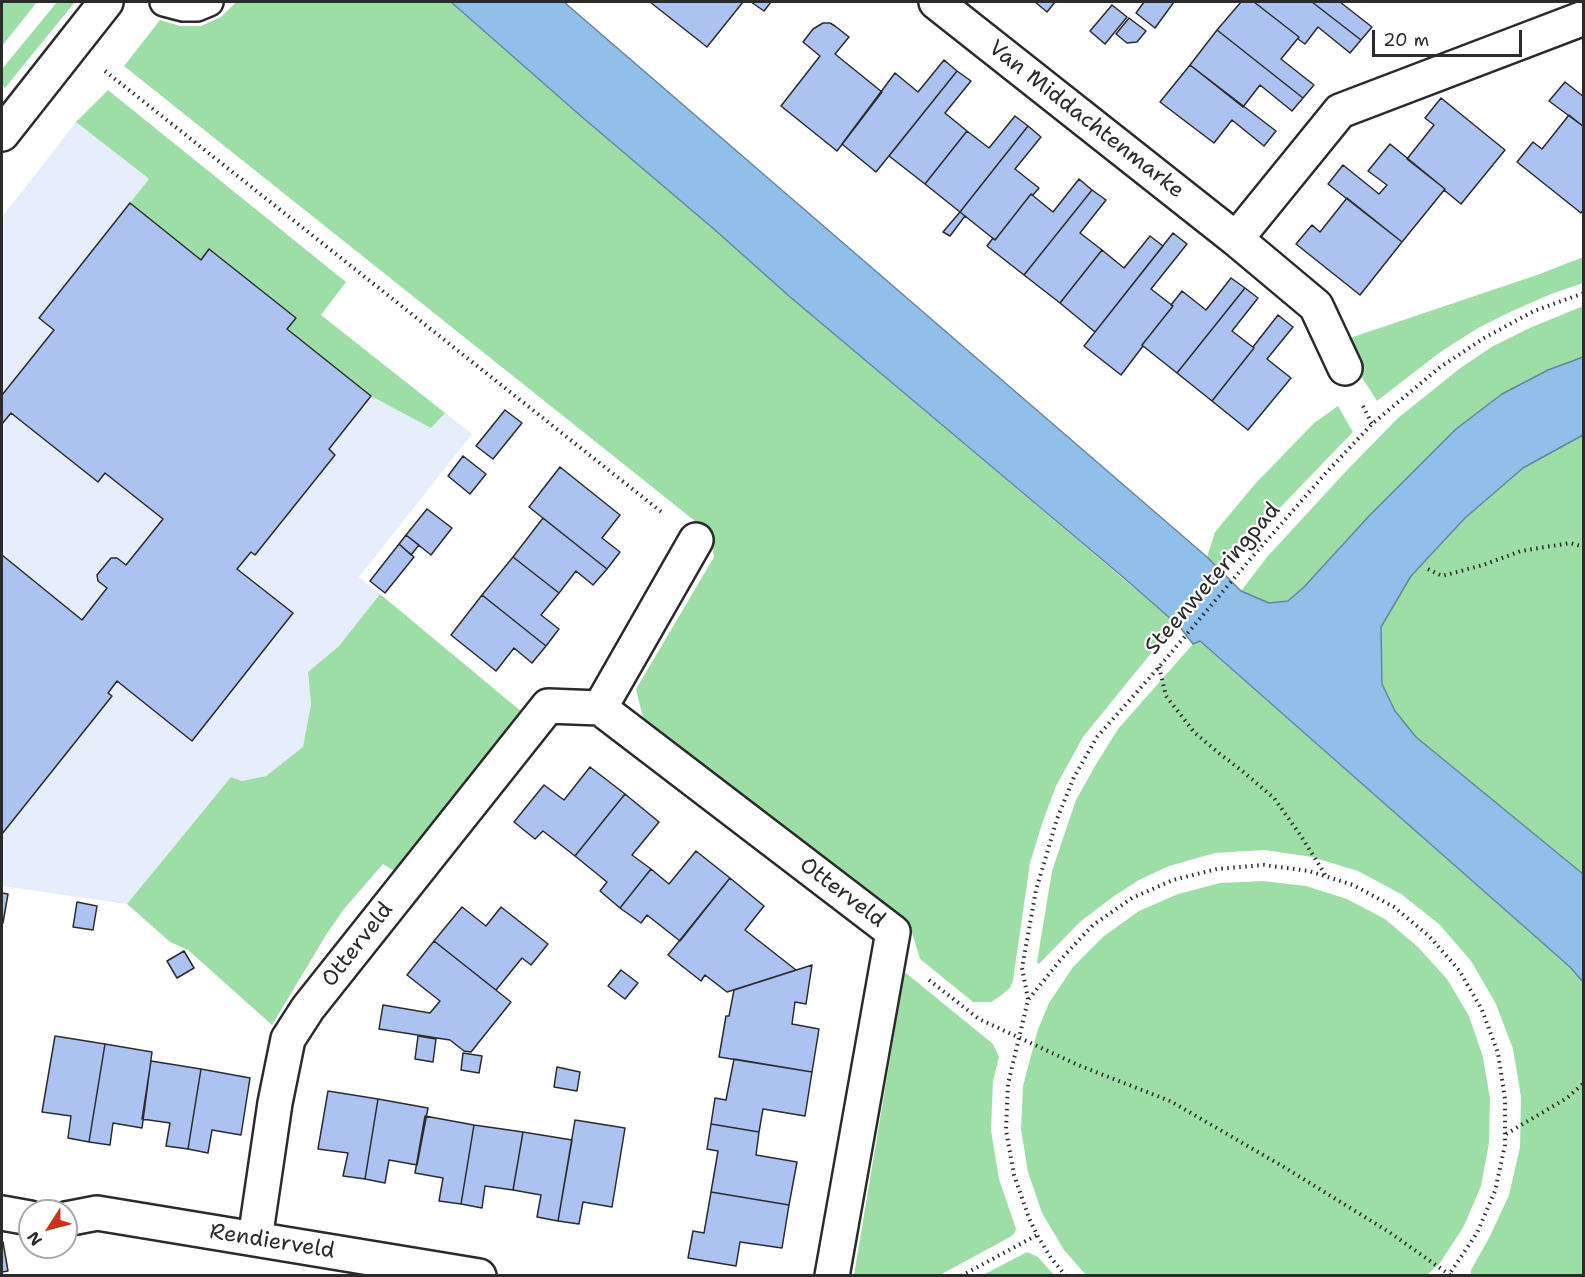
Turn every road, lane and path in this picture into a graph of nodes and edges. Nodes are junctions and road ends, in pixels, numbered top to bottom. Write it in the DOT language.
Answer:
graph roads {
  1 [pos="106,2"];
  2 [pos="164,2"];
  3 [pos="209,2"];
  4 [pos="936,2"];
  5 [pos="1569,15"];
  6 [pos="72,44"];
  7 [pos="2,134"];
  8 [pos="1236,239"];
  9 [pos="1584,293"];
  10 [pos="1345,368"];
  11 [pos="696,540"];
  12 [pos="1584,547"];
  13 [pos="1428,569"];
  14 [pos="1159,667"];
  15 [pos="600,708"];
  16 [pos="1326,877"];
  17 [pos="889,954"];
  18 [pos="1028,1000"];
  19 [pos="1018,1038"];
  20 [pos="1584,1083"];
  21 [pos="1505,1134"];
  22 [pos="2,1213"];
  23 [pos="18,1216"];
  24 [pos="78,1217"];
  25 [pos="1037,1235"];
  26 [pos="255,1239"];
  27 [pos="479,1275"];
  28 [pos="832,1275"];
  29 [pos="961,1275"];
  30 [pos="1066,1275"];
  31 [pos="1449,1275"];
  1 -- 6 [label="street"];
  2 -- 3 [label="lane"];
  4 -- 8 [label="street, Van Middachtenmarke"];
  5 -- 8 [label="street"];
  6 -- 7 [label="street"];
  6 -- 11 [label="path"];
  8 -- 10 [label="street, Van Middachtenmarke"];
  9 -- 14 [label="path, Steenweteringpad"];
  11 -- 15 [label="street"];
  12 -- 13 [label="path"];
  14 -- 16 [label="path"];
  14 -- 18 [label="path, Steenweteringpad"];
  15 -- 17 [label="street, Otterveld"];
  15 -- 26 [label="street, Otterveld"];
  16 -- 18 [label="path, Steenweteringpad"];
  16 -- 21 [label="path, Steenweteringpad"];
  17 -- 19 [label="path"];
  17 -- 28 [label="street, Otterveld"];
  18 -- 19 [label="path, Steenweteringpad"];
  19 -- 25 [label="path, Steenweteringpad"];
  19 -- 31 [label="path"];
  20 -- 21 [label="path"];
  21 -- 31 [label="path, Steenweteringpad"];
  22 -- 23 [label="street"];
  24 -- 26 [label="street, Rendierveld"];
  25 -- 29 [label="path"];
  25 -- 30 [label="path, Steenweteringpad"];
  26 -- 27 [label="street, Rendierveld"];
}
